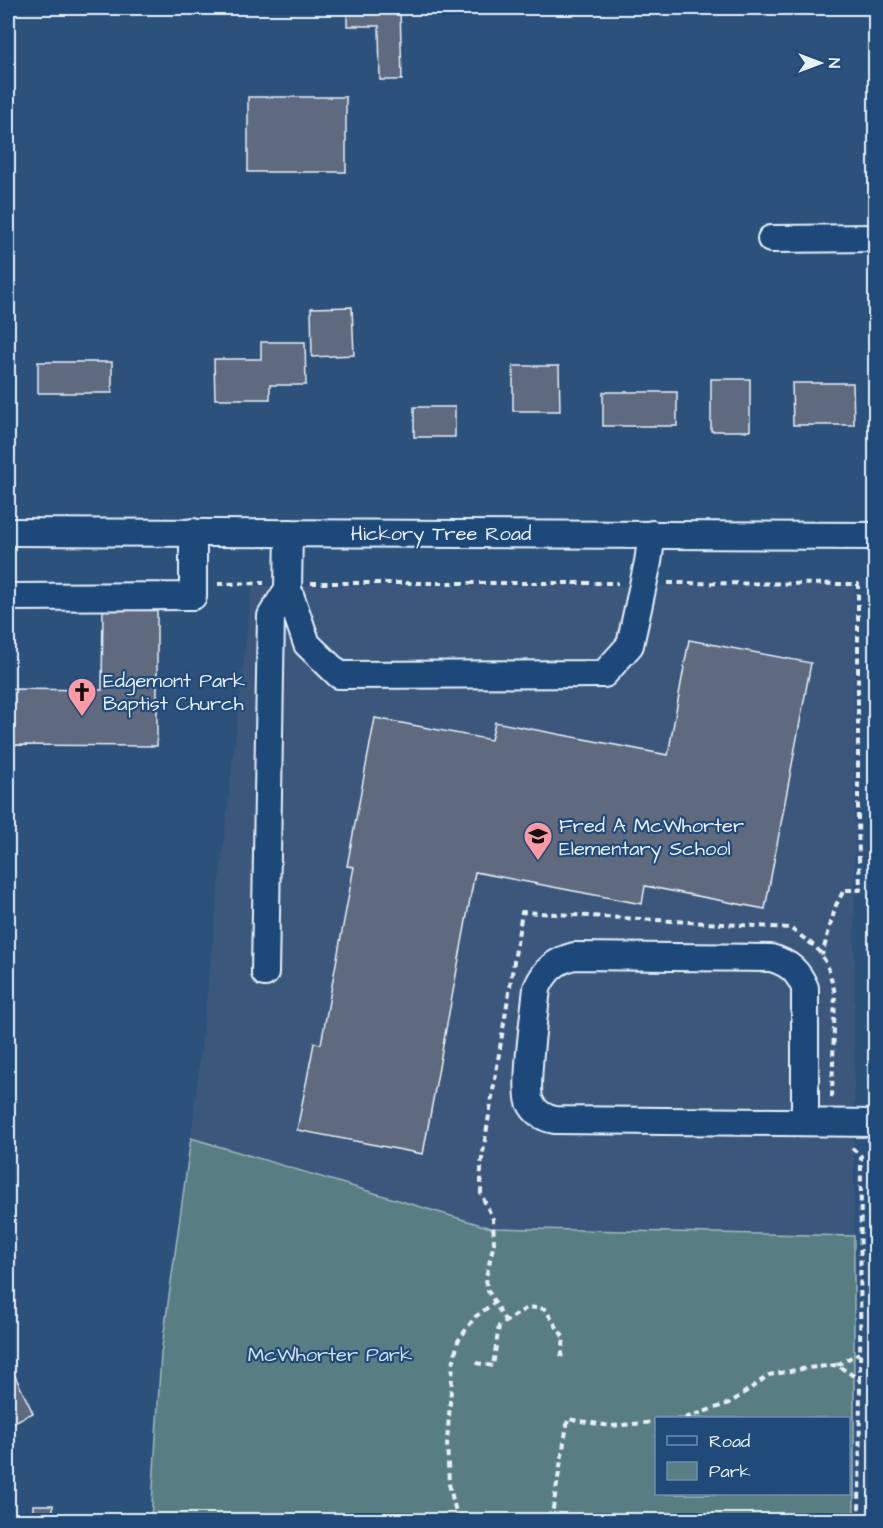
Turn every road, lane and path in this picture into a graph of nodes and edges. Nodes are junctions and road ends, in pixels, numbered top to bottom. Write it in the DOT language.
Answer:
graph roads {
  1 [pos="876,238"];
  2 [pos="771,239"];
  3 [pos="8,532"];
  4 [pos="193,532"];
  5 [pos="289,533"];
  6 [pos="652,534"];
  7 [pos="876,536"];
  8 [pos="288,589"];
  9 [pos="8,597"];
  10 [pos="265,973"];
  11 [pos="805,1122"];
  12 [pos="846,1123"];
  13 [pos="876,1123"];
  14 [pos="486,1131"];
  15 [pos="494,1303"];
  16 [pos="506,1322"];
  17 [pos="860,1352"];
  18 [pos="561,1359"];
  19 [pos="476,1363"];
  20 [pos="837,1365"];
  21 [pos="860,1380"];
  22 [pos="691,1417"];
  23 [pos="655,1422"];
  24 [pos="458,1521"];
  25 [pos="551,1521"];
  26 [pos="859,1521"];
  1 -- 2 [label="street"];
  3 -- 4 [label="street, Hickory Tree Road"];
  4 -- 5 [label="street, Hickory Tree Road"];
  4 -- 9 [label="street"];
  5 -- 6 [label="street, Hickory Tree Road"];
  5 -- 8 [label="street"];
  6 -- 7 [label="street, Hickory Tree Road"];
  6 -- 8 [label="street"];
  8 -- 10 [label="street"];
  11 -- 11 [label="street"];
  11 -- 12 [label="street"];
  12 -- 13 [label="street"];
  12 -- 17 [label="path"];
  14 -- 15 [label="path"];
  15 -- 16 [label="path"];
  15 -- 24 [label="path"];
  16 -- 18 [label="path"];
  16 -- 19 [label="path"];
  17 -- 20 [label="path"];
  17 -- 21 [label="path"];
  20 -- 21 [label="path"];
  20 -- 22 [label="path"];
  21 -- 26 [label="path"];
  23 -- 25 [label="path"];
}
